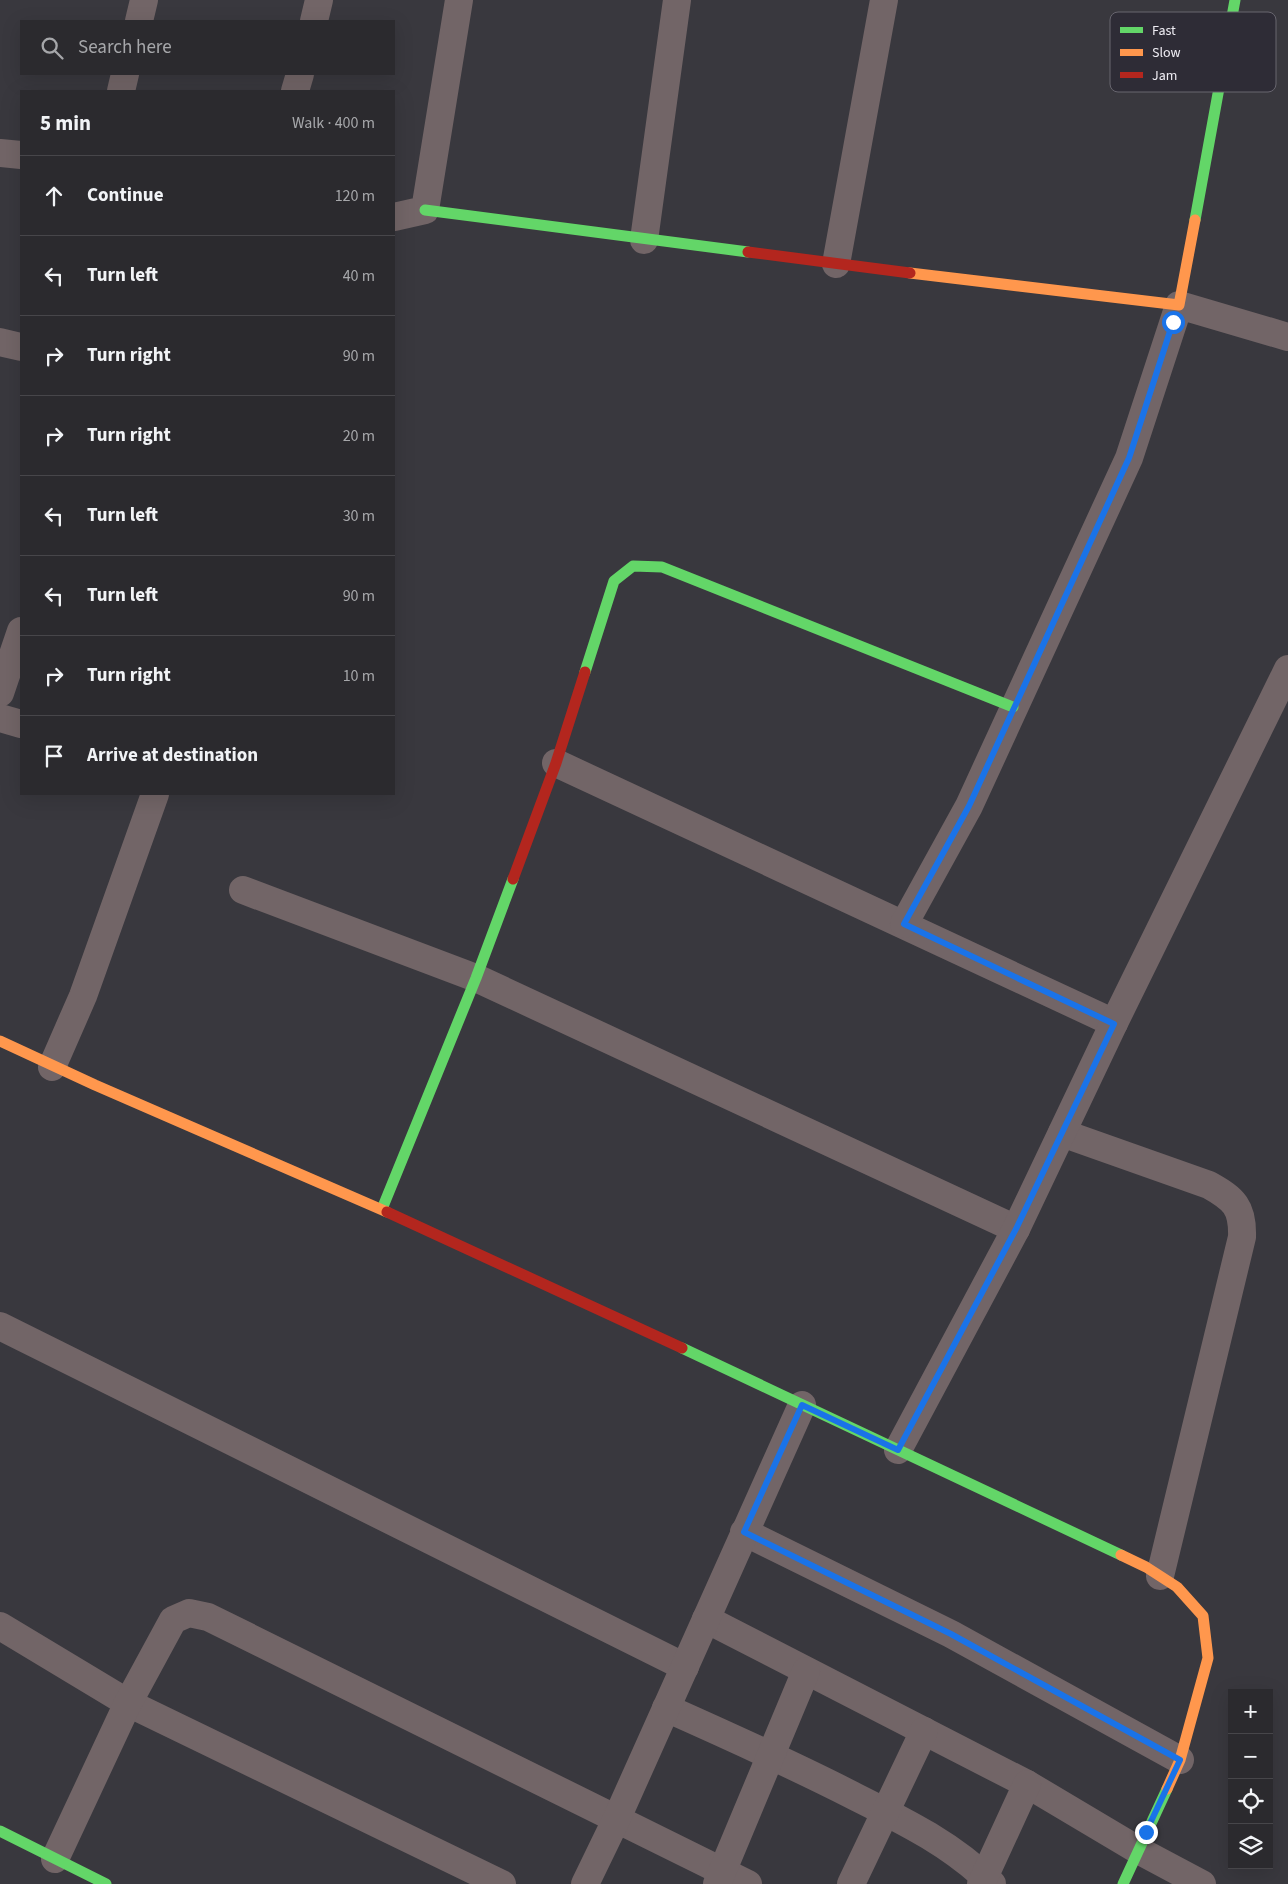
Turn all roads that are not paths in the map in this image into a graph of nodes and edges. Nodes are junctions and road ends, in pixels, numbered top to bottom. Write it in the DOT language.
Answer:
graph roads {
  1 [pos="144,0"];
  2 [pos="319,0"];
  3 [pos="459,0"];
  4 [pos="677,0"];
  5 [pos="884,0"];
  6 [pos="139,20"];
  7 [pos="314,20"];
  8 [pos="125,75"];
  9 [pos="300,75"];
  10 [pos="120,90"];
  11 [pos="295,90"];
  12 [pos="1218,92"];
  13 [pos="0,153"];
  14 [pos="20,155"];
  15 [pos="425,210"];
  16 [pos="395,217"];
  17 [pos="644,240"];
  18 [pos="836,264"];
  19 [pos="1178,305"];
  20 [pos="1288,337"];
  21 [pos="0,342"];
  22 [pos="20,347"];
  23 [pos="20,634"];
  24 [pos="1288,669"];
  25 [pos="0,693"];
  26 [pos="1014,707"];
  27 [pos="0,718"];
  28 [pos="20,724"];
  29 [pos="556,764"];
  30 [pos="155,795"];
  31 [pos="243,890"];
  32 [pos="904,924"];
  33 [pos="476,978"];
  34 [pos="1114,1024"];
  35 [pos="0,1041"];
  36 [pos="52,1067"];
  37 [pos="1062,1133"];
  38 [pos="382,1209"];
  39 [pos="1016,1229"];
  40 [pos="0,1326"];
  41 [pos="802,1405"];
  42 [pos="898,1450"];
  43 [pos="744,1532"];
  44 [pos="1160,1576"];
  45 [pos="706,1619"];
  46 [pos="0,1626"];
  47 [pos="684,1666"];
  48 [pos="806,1671"];
  49 [pos="128,1703"];
  50 [pos="666,1708"];
  51 [pos="924,1731"];
  52 [pos="771,1754"];
  53 [pos="1180,1760"];
  54 [pos="1027,1784"];
  55 [pos="886,1812"];
  56 [pos="617,1818"];
  57 [pos="0,1832"];
  58 [pos="1138,1850"];
  59 [pos="55,1859"];
  60 [pos="720,1878"];
  61 [pos="986,1882"];
  62 [pos="106,1884"];
  63 [pos="502,1884"];
  64 [pos="585,1884"];
  65 [pos="748,1884"];
  66 [pos="851,1884"];
  67 [pos="1122,1884"];
  68 [pos="1202,1884"];
  1 -- 6 [label="street"];
  2 -- 7 [label="street"];
  3 -- 15 [label="street"];
  4 -- 17 [label="street"];
  5 -- 18 [label="street"];
  8 -- 10 [label="street"];
  9 -- 11 [label="street"];
  12 -- 19 [label="street"];
  13 -- 14 [label="street"];
  15 -- 16 [label="street"];
  15 -- 17 [label="street"];
  17 -- 18 [label="street"];
  18 -- 19 [label="street"];
  19 -- 20 [label="street"];
  19 -- 26 [label="street"];
  21 -- 22 [label="street"];
  23 -- 25 [label="street"];
  24 -- 34 [label="street"];
  26 -- 29 [label="street"];
  26 -- 32 [label="street"];
  27 -- 28 [label="street"];
  29 -- 32 [label="street"];
  29 -- 33 [label="street"];
  30 -- 36 [label="street"];
  31 -- 33 [label="street"];
  32 -- 34 [label="street"];
  33 -- 38 [label="street"];
  33 -- 39 [label="street"];
  34 -- 37 [label="street"];
  35 -- 36 [label="street"];
  36 -- 38 [label="street"];
  37 -- 39 [label="street"];
  37 -- 44 [label="street"];
  38 -- 41 [label="street"];
  39 -- 42 [label="street"];
  40 -- 47 [label="street"];
  41 -- 42 [label="street"];
  41 -- 43 [label="street"];
  42 -- 44 [label="street"];
  43 -- 45 [label="street"];
  43 -- 53 [label="street"];
  44 -- 53 [label="street"];
  45 -- 47 [label="street"];
  45 -- 48 [label="street"];
  46 -- 49 [label="street"];
  47 -- 50 [label="street"];
  48 -- 51 [label="street"];
  48 -- 52 [label="street"];
  49 -- 56 [label="street"];
  49 -- 59 [label="street"];
  49 -- 63 [label="street"];
  50 -- 52 [label="street"];
  50 -- 56 [label="street"];
  51 -- 54 [label="street"];
  51 -- 55 [label="street"];
  52 -- 55 [label="street"];
  52 -- 60 [label="street"];
  53 -- 58 [label="street"];
  54 -- 58 [label="street"];
  54 -- 61 [label="street"];
  55 -- 61 [label="street"];
  55 -- 66 [label="street"];
  56 -- 60 [label="street"];
  56 -- 64 [label="street"];
  57 -- 59 [label="street"];
  58 -- 67 [label="street"];
  58 -- 68 [label="street"];
  59 -- 62 [label="street"];
  60 -- 65 [label="street"];
}
